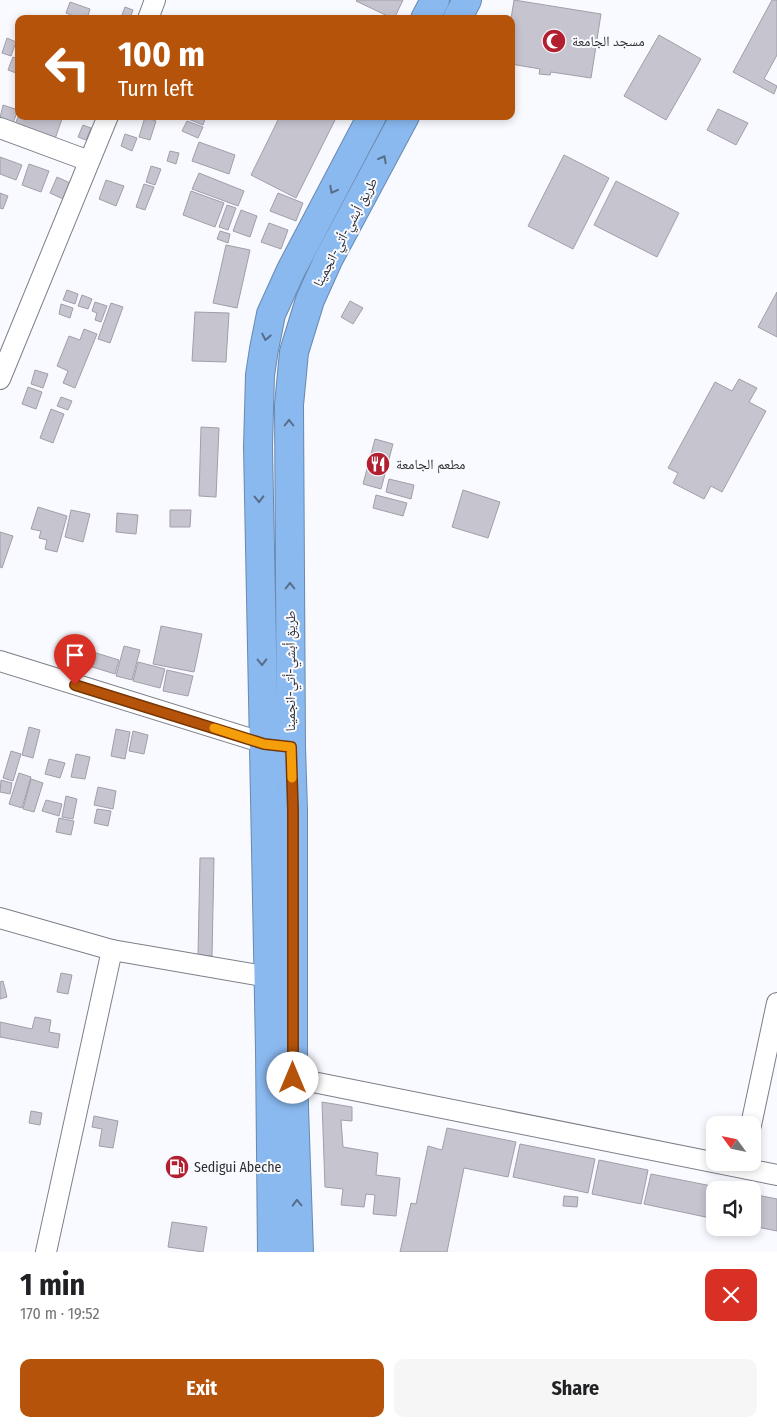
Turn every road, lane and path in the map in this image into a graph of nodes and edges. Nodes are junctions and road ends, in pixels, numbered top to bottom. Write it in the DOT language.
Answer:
graph roads {
  1 [pos="155,0"];
  2 [pos="435,0"];
  3 [pos="467,0"];
  4 [pos="149,15"];
  5 [pos="427,15"];
  6 [pos="459,15"];
  7 [pos="106,120"];
  8 [pos="370,120"];
  9 [pos="403,120"];
  10 [pos="0,128"];
  11 [pos="89,161"];
  12 [pos="0,379"];
  13 [pos="0,662"];
  14 [pos="264,744"];
  15 [pos="291,747"];
  16 [pos="0,918"];
  17 [pos="112,950"];
  18 [pos="269,977"];
  19 [pos="777,1003"];
  20 [pos="293,1078"];
  21 [pos="753,1116"];
  22 [pos="706,1158"];
  23 [pos="761,1170"];
  24 [pos="777,1175"];
  25 [pos="46,1252"];
  26 [pos="272,1252"];
  27 [pos="299,1252"];
  1 -- 4 [label="street"];
  2 -- 5 [label="highway"];
  3 -- 6 [label="highway"];
  7 -- 11 [label="street"];
  8 -- 14 [label="highway, one-way"];
  15 -- 9 [label="highway, طريق أبشي-أتي-انجمينا, one-way"];
  10 -- 11 [label="street"];
  11 -- 12 [label="street"];
  13 -- 14 [label="street"];
  14 -- 15 [label="street"];
  14 -- 18 [label="highway"];
  15 -- 20 [label="highway, طريق أبشي-أتي-انجمينا"];
  16 -- 17 [label="street"];
  17 -- 18 [label="street"];
  17 -- 25 [label="street"];
  18 -- 26 [label="highway"];
  19 -- 21 [label="street"];
  20 -- 22 [label="street"];
  27 -- 20 [label="highway, طريق أبشي-أتي-انجمينا, one-way"];
  23 -- 24 [label="street"];
}
